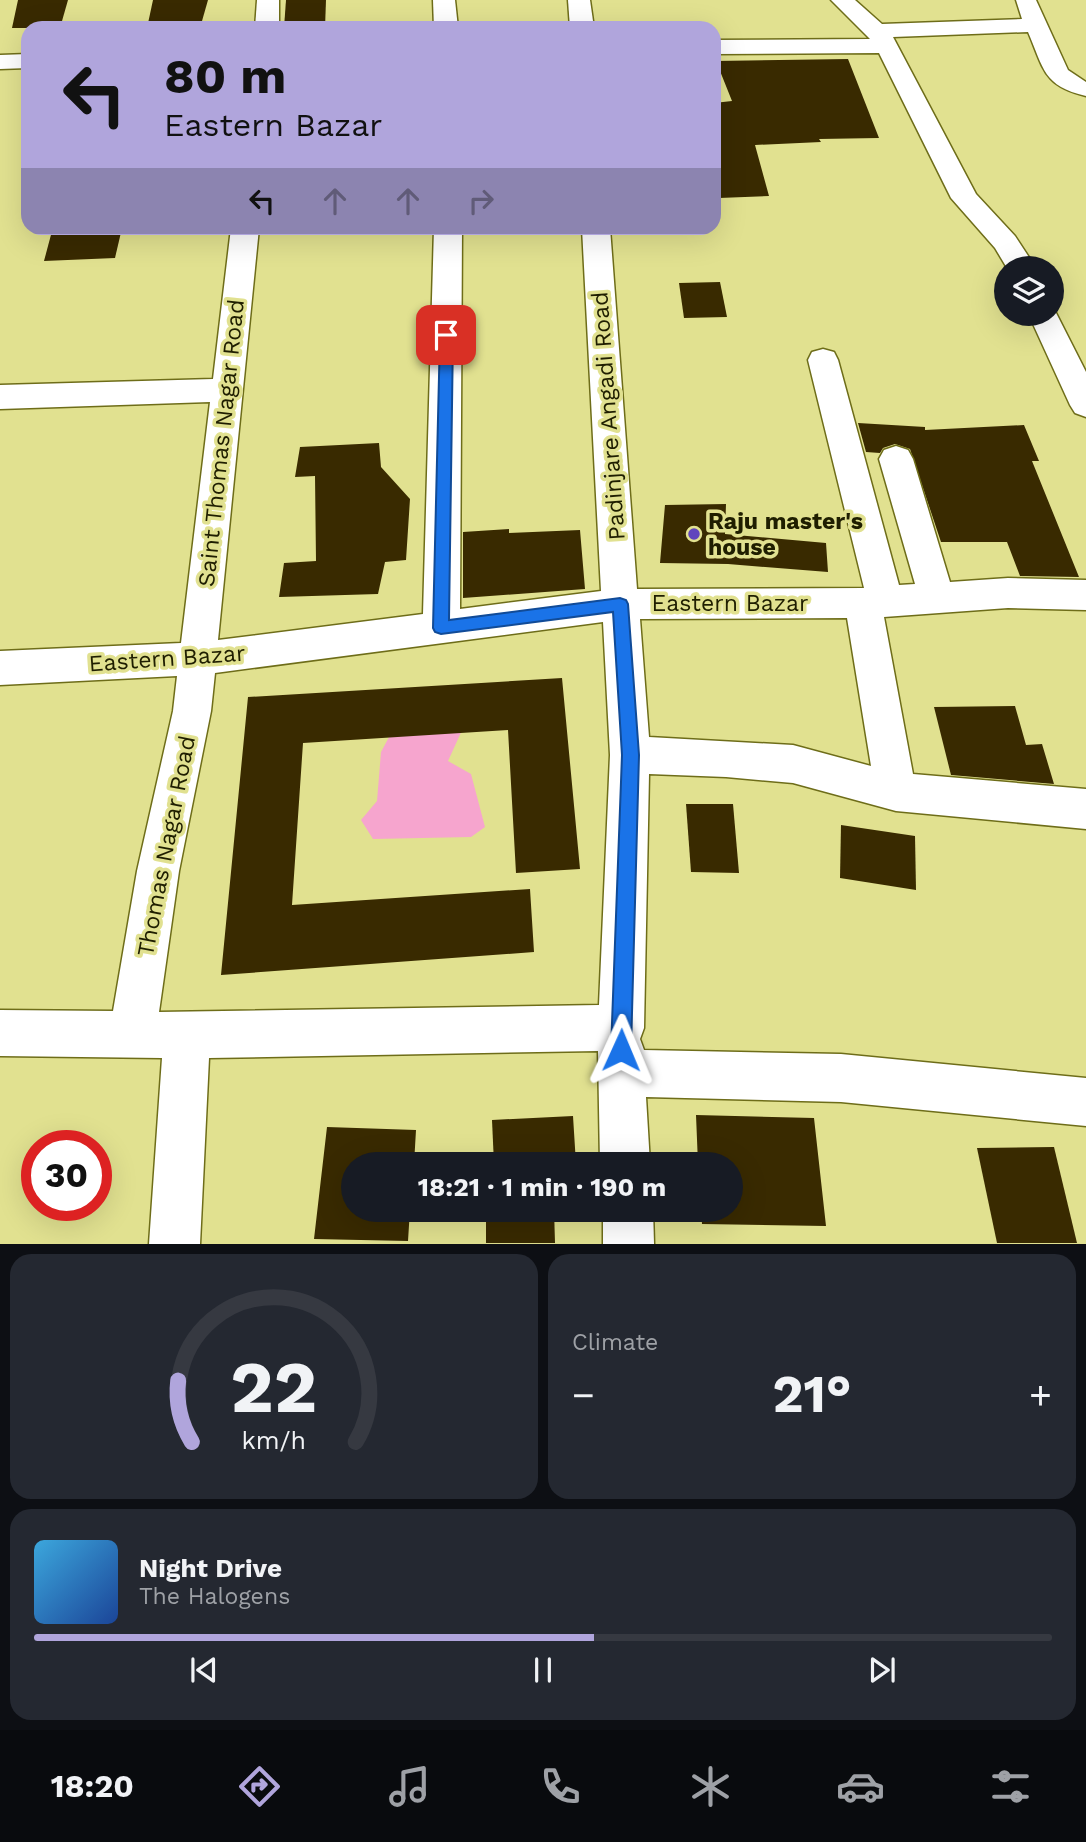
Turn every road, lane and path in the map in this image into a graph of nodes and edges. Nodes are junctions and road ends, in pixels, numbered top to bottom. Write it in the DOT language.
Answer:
graph roads {
  1 [pos="268,0"];
  2 [pos="444,0"];
  3 [pos="579,0"];
  4 [pos="842,0"];
  5 [pos="1025,0"];
  6 [pos="267,21"];
  7 [pos="446,21"];
  8 [pos="581,21"];
  9 [pos="1037,25"];
  10 [pos="881,38"];
  11 [pos="721,47"];
  12 [pos="21,61"];
  13 [pos="0,62"];
  14 [pos="1086,89"];
  15 [pos="244,235"];
  16 [pos="448,235"];
  17 [pos="596,235"];
  18 [pos="1014,256"];
  19 [pos="1049,326"];
  20 [pos="823,360"];
  21 [pos="227,390"];
  22 [pos="0,397"];
  23 [pos="1086,405"];
  24 [pos="896,459"];
  25 [pos="1086,595"];
  26 [pos="937,597"];
  27 [pos="874,602"];
  28 [pos="620,604"];
  29 [pos="441,628"];
  30 [pos="196,659"];
  31 [pos="0,668"];
  32 [pos="631,755"];
  33 [pos="895,792"];
  34 [pos="1086,809"];
  35 [pos="0,1033"];
  36 [pos="133,1033"];
  37 [pos="187,1035"];
  38 [pos="621,1050"];
  39 [pos="1086,1102"];
  40 [pos="625,1152"];
  41 [pos="628,1222"];
  42 [pos="174,1244"];
  43 [pos="629,1244"];
  1 -- 6 [label="street"];
  2 -- 7 [label="street"];
  3 -- 8 [label="street"];
  4 -- 10 [label="street"];
  5 -- 9 [label="street"];
  9 -- 10 [label="street"];
  9 -- 14 [label="street"];
  10 -- 11 [label="street"];
  10 -- 18 [label="street"];
  12 -- 13 [label="street"];
  15 -- 21 [label="street, Saint Thomas Nagar Road"];
  16 -- 29 [label="street"];
  17 -- 28 [label="street, Padinjare Angadi Road"];
  19 -- 23 [label="street"];
  20 -- 27 [label="street"];
  21 -- 22 [label="street"];
  21 -- 30 [label="street, Saint Thomas Nagar Road"];
  24 -- 26 [label="street"];
  25 -- 26 [label="street, Eastern Bazar"];
  26 -- 27 [label="street, Eastern Bazar"];
  27 -- 28 [label="street, Eastern Bazar"];
  27 -- 33 [label="street"];
  28 -- 29 [label="street, Eastern Bazar"];
  28 -- 32 [label="street, Padinjare Angadi Road"];
  29 -- 30 [label="street, Eastern Bazar"];
  30 -- 31 [label="street, Eastern Bazar"];
  30 -- 36 [label="street, Thomas Nagar Road"];
  32 -- 33 [label="street"];
  32 -- 38 [label="street, Padinjare Angadi Road"];
  33 -- 34 [label="street"];
  35 -- 36 [label="street"];
  36 -- 37 [label="street"];
  37 -- 38 [label="street"];
  37 -- 42 [label="street"];
  38 -- 39 [label="street"];
  38 -- 40 [label="street"];
  41 -- 43 [label="street"];
}
